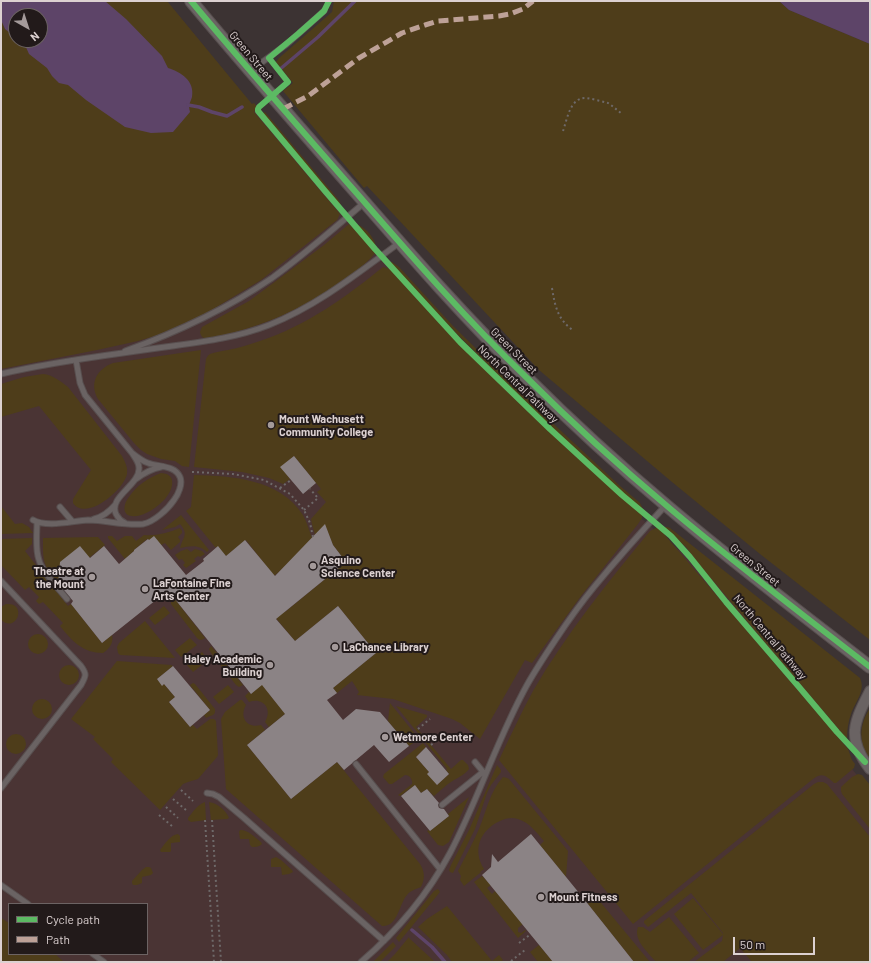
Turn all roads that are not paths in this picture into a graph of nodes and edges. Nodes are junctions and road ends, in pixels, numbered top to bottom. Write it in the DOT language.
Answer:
graph roads {
  1 [pos="191,1"];
  2 [pos="324,11"];
  3 [pos="250,72"];
  4 [pos="364,203"];
  5 [pos="399,243"];
  6 [pos="112,355"];
  7 [pos="76,360"];
  8 [pos="1,374"];
  9 [pos="132,454"];
  10 [pos="168,467"];
  11 [pos="134,482"];
  12 [pos="115,504"];
  13 [pos="666,505"];
  14 [pos="60,507"];
  15 [pos="89,520"];
  16 [pos="72,521"];
  17 [pos="128,524"];
  18 [pos="1,581"];
  19 [pos="67,599"];
  20 [pos="870,667"];
  21 [pos="870,691"];
  22 [pos="475,762"];
  23 [pos="356,764"];
  24 [pos="870,769"];
  25 [pos="484,774"];
  26 [pos="1,788"];
  27 [pos="207,793"];
  28 [pos="442,805"];
  29 [pos="440,869"];
  30 [pos="1,885"];
  31 [pos="27,903"];
  32 [pos="384,941"];
  33 [pos="94,955"];
  34 [pos="104,962"];
  35 [pos="361,962"];
  1 -- 3 [label="street, Green Street"];
  2 -- 3 [label="lane"];
  3 -- 4 [label="street, Green Street"];
  4 -- 5 [label="street, Green Street"];
  4 -- 6 [label="lane"];
  5 -- 6 [label="lane"];
  5 -- 13 [label="street, Green Street"];
  6 -- 7 [label="lane"];
  7 -- 8 [label="lane"];
  7 -- 9 [label="lane"];
  9 -- 10 [label="lane"];
  9 -- 11 [label="lane"];
  10 -- 11 [label="lane"];
  10 -- 17 [label="lane"];
  11 -- 12 [label="lane"];
  12 -- 15 [label="lane"];
  12 -- 17 [label="lane"];
  13 -- 20 [label="street, Green Street"];
  13 -- 25 [label="lane"];
  14 -- 16 [label="lane"];
  15 -- 16 [label="lane"];
  15 -- 17 [label="lane"];
  16 -- 19 [label="lane"];
  18 -- 26 [label="lane"];
  21 -- 24 [label="street"];
  22 -- 25 [label="lane"];
  23 -- 29 [label="lane"];
  25 -- 28 [label="lane"];
  25 -- 29 [label="lane"];
  27 -- 32 [label="lane"];
  29 -- 32 [label="lane"];
  30 -- 31 [label="lane"];
  32 -- 35 [label="lane"];
  33 -- 34 [label="lane"];
}
